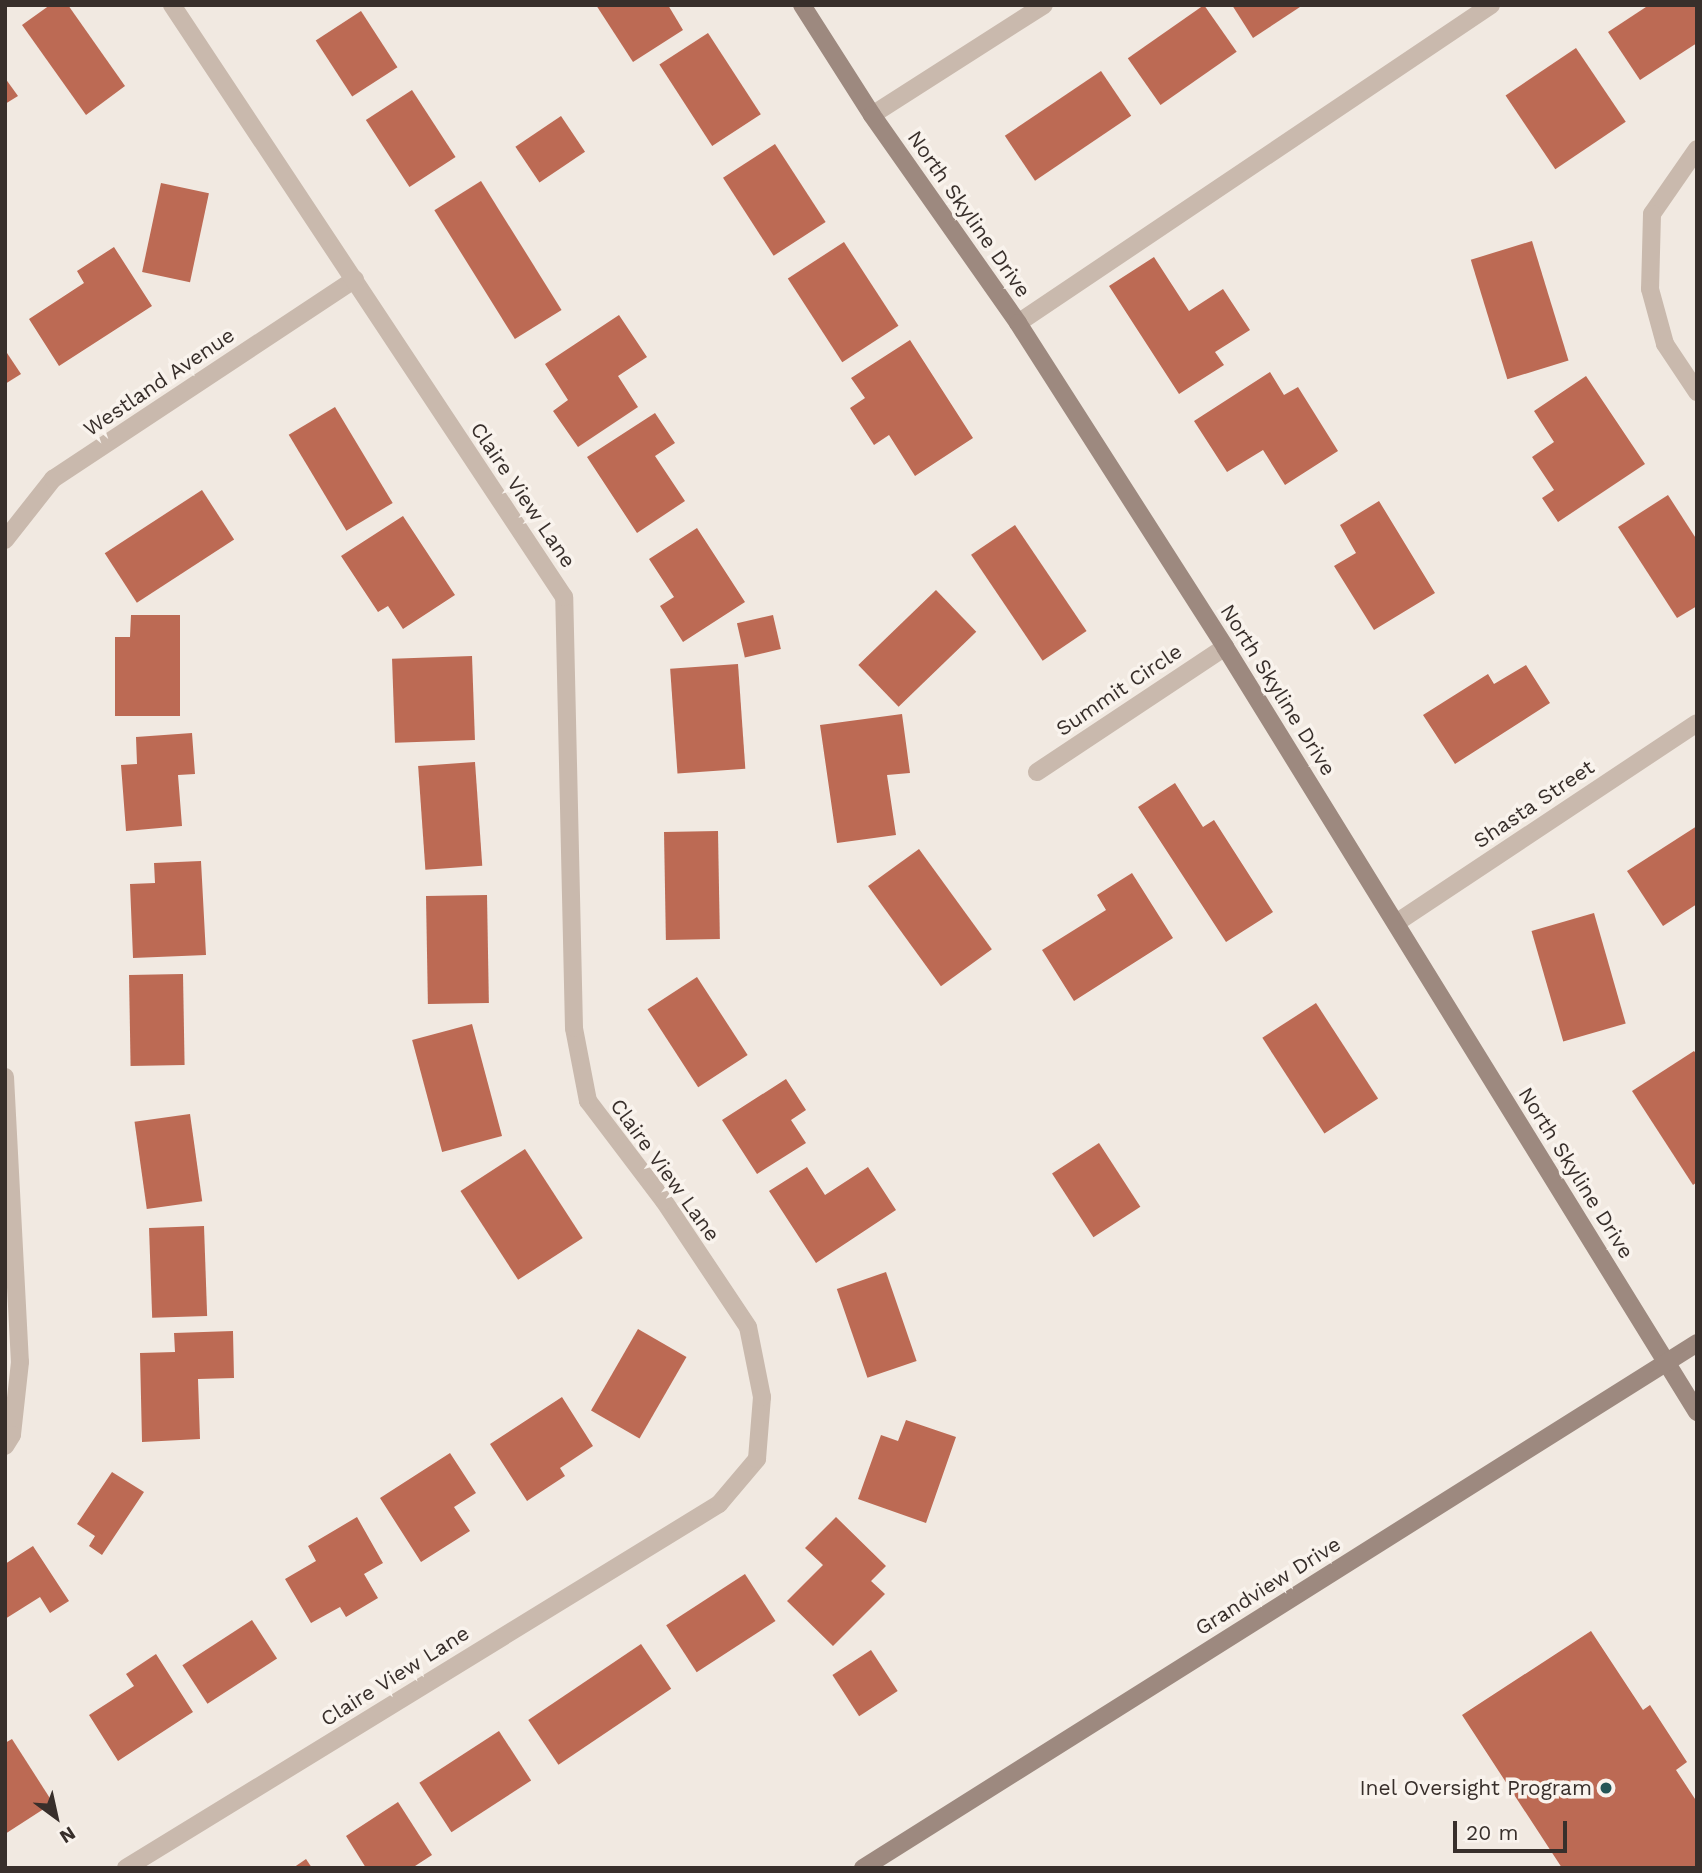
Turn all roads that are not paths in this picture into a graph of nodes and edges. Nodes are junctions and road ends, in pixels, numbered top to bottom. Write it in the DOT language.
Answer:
graph roads {
  1 [pos="172,5"];
  2 [pos="802,5"];
  3 [pos="1044,5"];
  4 [pos="1491,5"];
  5 [pos="872,115"];
  6 [pos="1697,149"];
  7 [pos="355,279"];
  8 [pos="1018,323"];
  9 [pos="1697,392"];
  10 [pos="5,540"];
  11 [pos="1225,647"];
  12 [pos="1697,723"];
  13 [pos="1037,772"];
  14 [pos="1396,923"];
  15 [pos="5,1077"];
  16 [pos="1697,1343"];
  17 [pos="1667,1362"];
  18 [pos="1697,1412"];
  19 [pos="5,1446"];
  20 [pos="126,1868"];
  21 [pos="863,1868"];
  1 -- 7 [label="street, Claire View Lane"];
  2 -- 5 [label="main road, North Skyline Drive"];
  3 -- 5 [label="street"];
  4 -- 8 [label="street"];
  5 -- 8 [label="main road, North Skyline Drive"];
  6 -- 9 [label="street"];
  7 -- 10 [label="street, Westland Avenue"];
  7 -- 20 [label="street, Claire View Lane"];
  8 -- 11 [label="main road, North Skyline Drive"];
  11 -- 13 [label="street, Summit Circle"];
  11 -- 14 [label="main road, North Skyline Drive"];
  12 -- 14 [label="street, Shasta Street"];
  14 -- 17 [label="main road, North Skyline Drive"];
  15 -- 19 [label="street"];
  16 -- 17 [label="main road, Grandview Drive"];
  17 -- 18 [label="main road, North Skyline Drive"];
  17 -- 21 [label="main road, Grandview Drive"];
}
